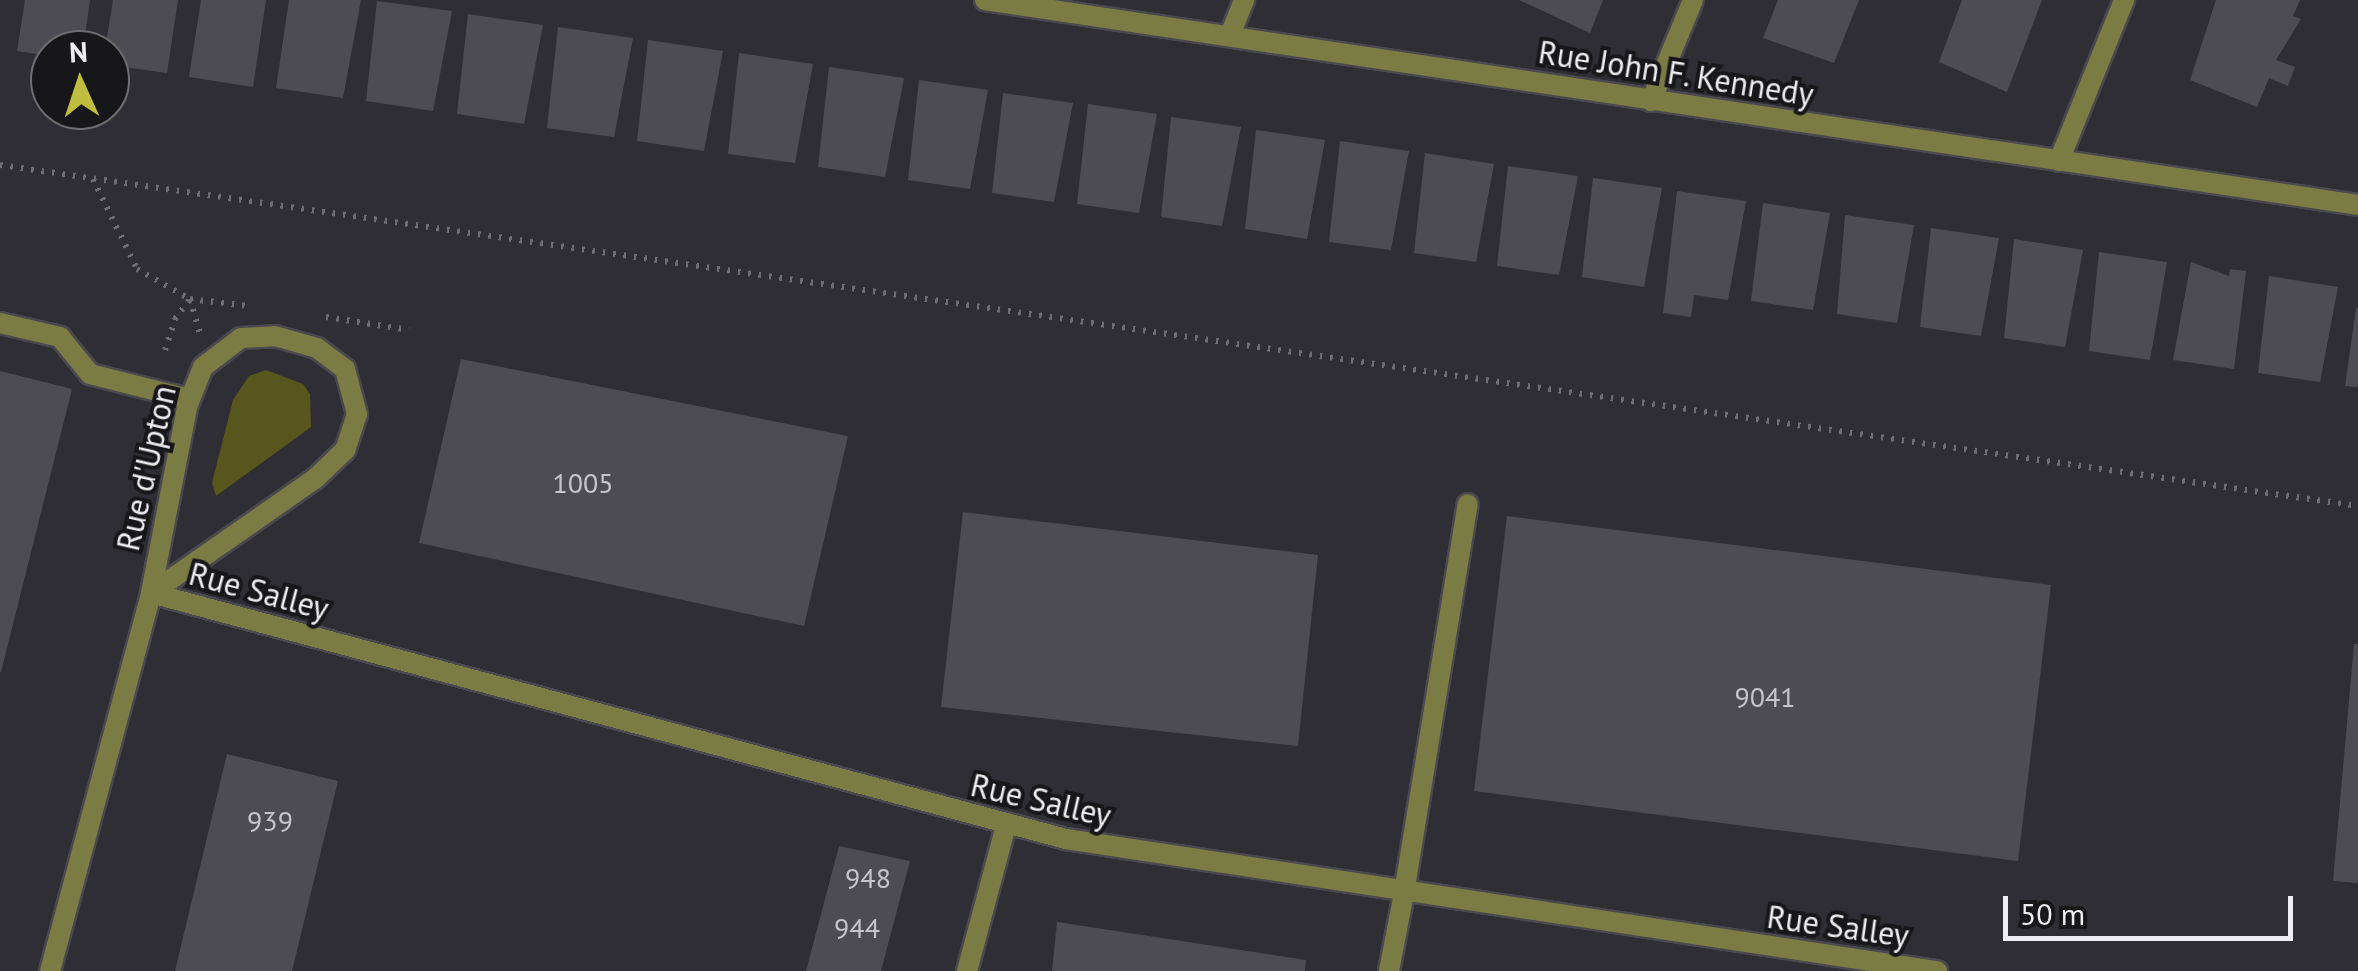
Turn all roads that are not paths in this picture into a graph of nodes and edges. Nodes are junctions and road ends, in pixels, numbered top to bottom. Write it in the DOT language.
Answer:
graph roads {
  1 [pos="985,0"];
  2 [pos="1244,0"];
  3 [pos="1693,0"];
  4 [pos="2124,0"];
  5 [pos="1230,35"];
  6 [pos="1651,100"];
  7 [pos="2059,161"];
  8 [pos="2358,205"];
  9 [pos="0,323"];
  10 [pos="190,400"];
  11 [pos="1468,504"];
  12 [pos="150,593"];
  13 [pos="1006,826"];
  14 [pos="1404,893"];
  15 [pos="1808,962"];
  16 [pos="50,971"];
  17 [pos="968,971"];
  18 [pos="1389,971"];
  19 [pos="1937,971"];
  1 -- 5 [label="street, Rue John F. Kennedy"];
  2 -- 5 [label="street"];
  3 -- 6 [label="street"];
  4 -- 7 [label="street"];
  5 -- 6 [label="street, Rue John F. Kennedy"];
  6 -- 7 [label="street, Rue John F. Kennedy"];
  7 -- 8 [label="street, Rue John F. Kennedy"];
  9 -- 10 [label="street"];
  10 -- 12 [label="street, Rue d'Upton"];
  10 -- 12 [label="street, Rue d'Upton"];
  11 -- 14 [label="street"];
  12 -- 13 [label="street, Rue Salley"];
  12 -- 16 [label="street, Rue d'Upton"];
  13 -- 14 [label="street, Rue Salley"];
  13 -- 17 [label="street"];
  14 -- 15 [label="street, Rue Salley"];
  14 -- 18 [label="street"];
  15 -- 19 [label="street, Rue Salley"];
}
